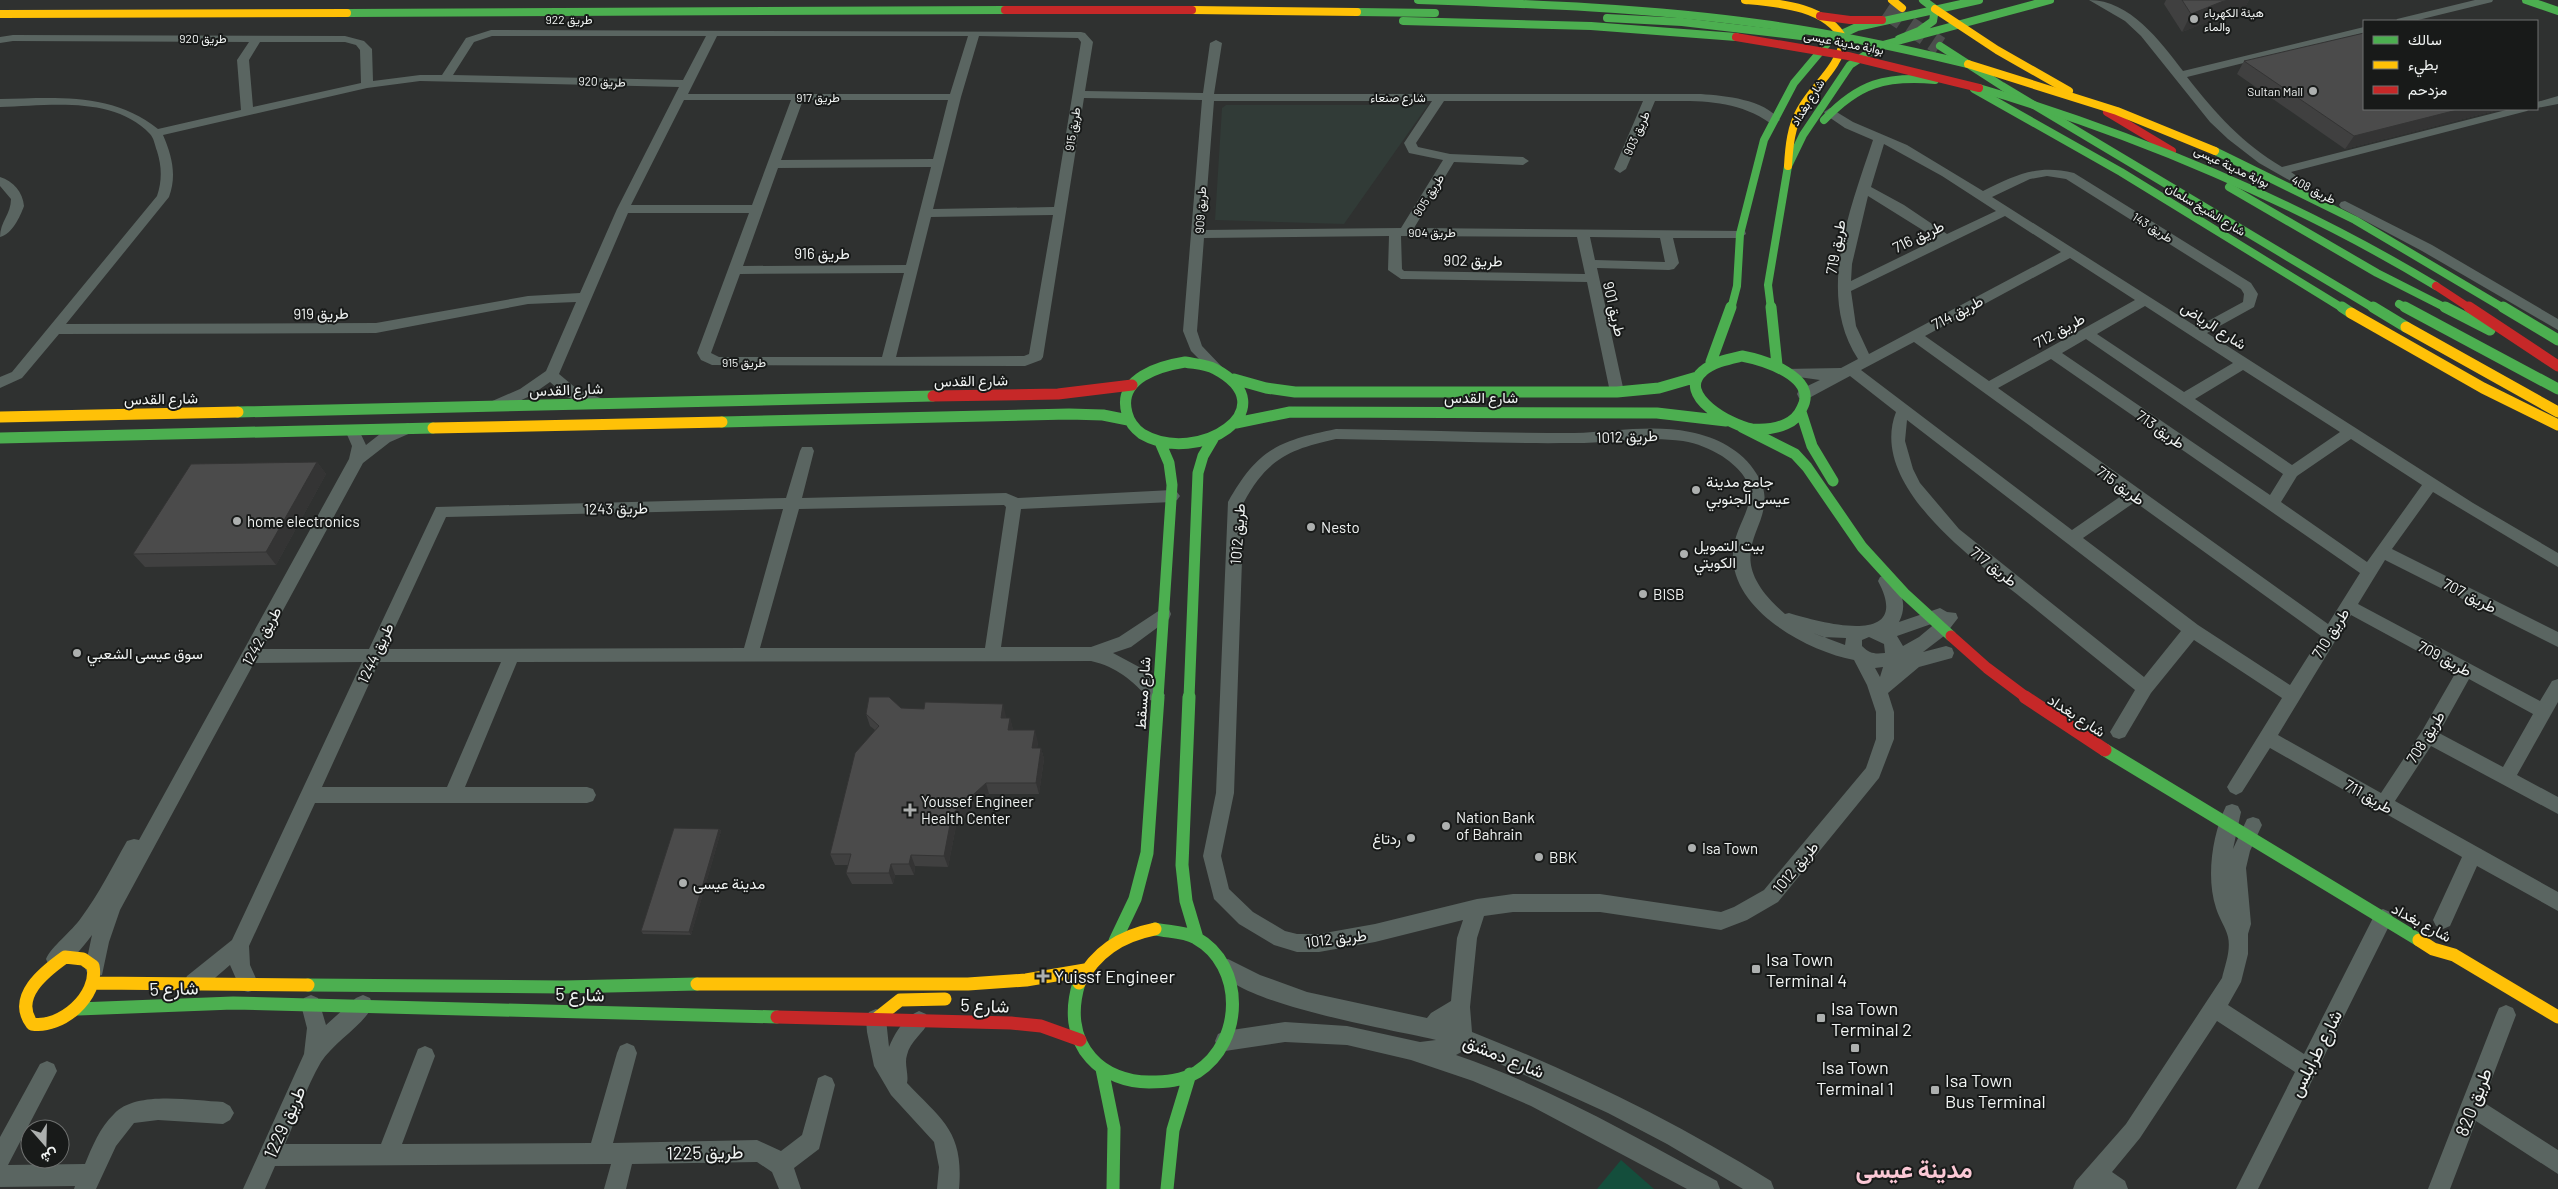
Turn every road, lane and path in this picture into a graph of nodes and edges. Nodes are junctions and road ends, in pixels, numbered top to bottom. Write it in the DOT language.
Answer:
graph roads {
  1 [pos="1418,0"];
  2 [pos="1670,0"];
  3 [pos="1745,0"];
  4 [pos="1923,0"];
  5 [pos="1979,0"];
  6 [pos="2050,0"];
  7 [pos="2094,0"];
  8 [pos="2488,0"];
  9 [pos="2526,0"];
  10 [pos="2106,3"];
  11 [pos="1902,8"];
  12 [pos="1885,9"];
  13 [pos="1057,10"];
  14 [pos="1935,12"];
  15 [pos="0,14"];
  16 [pos="1820,16"];
  17 [pos="2556,16"];
  18 [pos="1986,17"];
  19 [pos="2405,20"];
  20 [pos="1682,22"];
  21 [pos="1958,24"];
  22 [pos="2363,30"];
  23 [pos="975,33"];
  24 [pos="714,34"];
  25 [pos="1789,35"];
  26 [pos="1843,37"];
  27 [pos="257,38"];
  28 [pos="1831,39"];
  29 [pos="1899,39"];
  30 [pos="0,40"];
  31 [pos="1216,43"];
  32 [pos="1951,43"];
  33 [pos="1879,46"];
  34 [pos="1940,46"];
  35 [pos="1810,61"];
  36 [pos="2023,66"];
  37 [pos="2178,76"];
  38 [pos="446,77"];
  39 [pos="688,84"];
  40 [pos="368,85"];
  41 [pos="1980,93"];
  42 [pos="1077,94"];
  43 [pos="681,97"];
  44 [pos="798,97"];
  45 [pos="955,97"];
  46 [pos="1208,97"];
  47 [pos="1441,97"];
  48 [pos="1651,98"];
  49 [pos="1719,99"];
  50 [pos="2558,100"];
  51 [pos="0,103"];
  52 [pos="1783,103"];
  53 [pos="2538,105"];
  54 [pos="2519,110"];
  55 [pos="247,111"];
  56 [pos="1830,112"];
  57 [pos="1774,120"];
  58 [pos="1822,122"];
  59 [pos="1849,125"];
  60 [pos="156,133"];
  61 [pos="1880,138"];
  62 [pos="1450,158"];
  63 [pos="1523,162"];
  64 [pos="938,163"];
  65 [pos="773,164"];
  66 [pos="1788,166"];
  67 [pos="1620,169"];
  68 [pos="2280,171"];
  69 [pos="0,181"];
  70 [pos="1864,188"];
  71 [pos="1983,196"];
  72 [pos="623,209"];
  73 [pos="756,209"];
  74 [pos="1060,211"];
  75 [pos="2006,211"];
  76 [pos="926,213"];
  77 [pos="2267,230"];
  78 [pos="1400,232"];
  79 [pos="1583,233"];
  80 [pos="1666,233"];
  81 [pos="0,234"];
  82 [pos="1199,234"];
  83 [pos="1740,234"];
  84 [pos="1947,240"];
  85 [pos="2072,252"];
  86 [pos="1589,264"];
  87 [pos="912,269"];
  88 [pos="733,270"];
  89 [pos="1592,278"];
  90 [pos="1844,290"];
  91 [pos="584,297"];
  92 [pos="2386,297"];
  93 [pos="2146,300"];
  94 [pos="2558,325"];
  95 [pos="56,329"];
  96 [pos="2086,333"];
  97 [pos="2197,333"];
  98 [pos="1914,335"];
  99 [pos="2558,340"];
  100 [pos="2051,352"];
  101 [pos="1866,360"];
  102 [pos="888,362"];
  103 [pos="1711,362"];
  104 [pos="2243,363"];
  105 [pos="2558,365"];
  106 [pos="1216,368"];
  107 [pos="1783,368"];
  108 [pos="1846,371"];
  109 [pos="552,374"];
  110 [pos="1697,377"];
  111 [pos="1234,379"];
  112 [pos="0,384"];
  113 [pos="1132,385"];
  114 [pos="1988,388"];
  115 [pos="2558,388"];
  116 [pos="1617,392"];
  117 [pos="1804,394"];
  118 [pos="2184,399"];
  119 [pos="598,403"];
  120 [pos="495,406"];
  121 [pos="1904,410"];
  122 [pos="1801,412"];
  123 [pos="2558,412"];
  124 [pos="0,417"];
  125 [pos="1128,420"];
  126 [pos="1726,422"];
  127 [pos="1236,423"];
  128 [pos="2558,425"];
  129 [pos="1742,427"];
  130 [pos="408,428"];
  131 [pos="352,430"];
  132 [pos="2350,432"];
  133 [pos="0,438"];
  134 [pos="1213,439"];
  135 [pos="1160,442"];
  136 [pos="807,451"];
  137 [pos="357,459"];
  138 [pos="2292,472"];
  139 [pos="2431,483"];
  140 [pos="1839,490"];
  141 [pos="2134,495"];
  142 [pos="1172,496"];
  143 [pos="1013,504"];
  144 [pos="791,505"];
  145 [pos="2271,505"];
  146 [pos="441,511"];
  147 [pos="2072,538"];
  148 [pos="1862,547"];
  149 [pos="2382,550"];
  150 [pos="2558,561"];
  151 [pos="2369,571"];
  152 [pos="2348,606"];
  153 [pos="1770,608"];
  154 [pos="1163,614"];
  155 [pos="1943,618"];
  156 [pos="2192,630"];
  157 [pos="1873,632"];
  158 [pos="2330,634"];
  159 [pos="2558,640"];
  160 [pos="1914,650"];
  161 [pos="1946,653"];
  162 [pos="992,654"];
  163 [pos="1091,654"];
  164 [pos="1859,654"];
  165 [pos="374,655"];
  166 [pos="512,655"];
  167 [pos="750,655"];
  168 [pos="250,656"];
  169 [pos="1894,657"];
  170 [pos="1976,660"];
  171 [pos="2466,669"];
  172 [pos="2558,686"];
  173 [pos="2145,688"];
  174 [pos="1884,693"];
  175 [pos="2042,694"];
  176 [pos="1156,695"];
  177 [pos="2292,695"];
  178 [pos="2543,711"];
  179 [pos="2111,736"];
  180 [pos="2428,736"];
  181 [pos="2266,737"];
  182 [pos="2142,758"];
  183 [pos="2506,778"];
  184 [pos="2236,787"];
  185 [pos="309,795"];
  186 [pos="453,795"];
  187 [pos="586,795"];
  188 [pos="2383,804"];
  189 [pos="2558,806"];
  190 [pos="162,812"];
  191 [pos="2230,819"];
  192 [pos="2253,830"];
  193 [pos="2278,840"];
  194 [pos="2472,855"];
  195 [pos="2558,902"];
  196 [pos="1477,908"];
  197 [pos="1451,914"];
  198 [pos="2383,918"];
  199 [pos="2443,920"];
  200 [pos="2238,934"];
  201 [pos="1197,938"];
  202 [pos="1467,938"];
  203 [pos="1115,942"];
  204 [pos="239,946"];
  205 [pos="2454,955"];
  206 [pos="50,962"];
  207 [pos="1228,968"];
  208 [pos="1085,970"];
  209 [pos="95,976"];
  210 [pos="194,983"];
  211 [pos="248,983"];
  212 [pos="978,986"];
  213 [pos="17,992"];
  214 [pos="311,1005"];
  215 [pos="363,1005"];
  216 [pos="1460,1007"];
  217 [pos="78,1008"];
  218 [pos="2216,1008"];
  219 [pos="2506,1015"];
  220 [pos="2558,1017"];
  221 [pos="14,1019"];
  222 [pos="876,1019"];
  223 [pos="919,1021"];
  224 [pos="1431,1029"];
  225 [pos="1080,1040"];
  226 [pos="1463,1040"];
  227 [pos="1225,1041"];
  228 [pos="1411,1050"];
  229 [pos="627,1053"];
  230 [pos="314,1055"];
  231 [pos="425,1056"];
  232 [pos="2307,1068"];
  233 [pos="1102,1069"];
  234 [pos="48,1071"];
  235 [pos="1190,1074"];
  236 [pos="825,1085"];
  237 [pos="902,1092"];
  238 [pos="2471,1106"];
  239 [pos="223,1113"];
  240 [pos="599,1154"];
  241 [pos="624,1154"];
  242 [pos="387,1155"];
  243 [pos="268,1156"];
  244 [pos="0,1158"];
  245 [pos="2558,1163"];
  246 [pos="781,1165"];
  247 [pos="0,1176"];
  248 [pos="88,1182"];
  249 [pos="2091,1182"];
  250 [pos="254,1189"];
  251 [pos="615,1189"];
  252 [pos="790,1189"];
  253 [pos="948,1189"];
  254 [pos="1113,1189"];
  255 [pos="1167,1189"];
  256 [pos="1709,1189"];
  257 [pos="1763,1189"];
  258 [pos="2117,1189"];
  259 [pos="2247,1189"];
  260 [pos="2440,1189"];
  1 -- 99 [label="main road, بوابة مدينة عيسى, bridge"];
  2 -- 20 [label="main road"];
  3 -- 16 [label="main road"];
  4 -- 14 [label="main road"];
  5 -- 14 [label="main road"];
  6 -- 18 [label="main road, شارع بغداد"];
  7 -- 10 [label="street, طريق 408"];
  8 -- 19 [label="street"];
  9 -- 17 [label="main road"];
  10 -- 37 [label="street, طريق 408"];
  11 -- 12 [label="main road"];
  12 -- 14 [label="main road"];
  12 -- 16 [label="main road"];
  12 -- 26 [label="main road"];
  13 -- 15 [label="main road"];
  13 -- 20 [label="main road, شارع الشيخ سلمان"];
  13 -- 105 [label="main road, بوابة مدينة عيسى, bridge"];
  14 -- 21 [label="main road"];
  14 -- 29 [label="main road"];
  16 -- 26 [label="main road"];
  18 -- 21 [label="main road, شارع بغداد"];
  18 -- 36 [label="main road"];
  20 -- 25 [label="main road, شارع الشيخ سلمان"];
  21 -- 29 [label="main road, شارع بغداد"];
  21 -- 36 [label="main road"];
  22 -- 37 [label="street"];
  23 -- 24 [label="street, طريق 915"];
  23 -- 42 [label="street, طريق 915"];
  23 -- 45 [label="street"];
  24 -- 38 [label="street, طريق 922"];
  24 -- 39 [label="street"];
  25 -- 28 [label="main road, شارع الشيخ سلمان"];
  25 -- 35 [label="main road"];
  26 -- 28 [label="main road, شارع الشيخ سلمان"];
  26 -- 33 [label="main road, شارع الشيخ سلمان"];
  26 -- 66 [label="main road"];
  27 -- 30 [label="street, طريق 920"];
  27 -- 40 [label="street, طريق 920"];
  27 -- 55 [label="street"];
  28 -- 35 [label="main road, شارع بغداد"];
  29 -- 33 [label="main road, شارع بغداد"];
  31 -- 46 [label="street, طريق 909"];
  32 -- 77 [label="main road, شارع الشيخ سلمان"];
  33 -- 41 [label="main road, شارع الشيخ سلمان"];
  33 -- 66 [label="main road, شارع بغداد"];
  34 -- 123 [label="main road, شارع الشيخ سلمان"];
  35 -- 52 [label="main road, شارع بغداد"];
  36 -- 105 [label="main road"];
  37 -- 68 [label="street, طريق 408"];
  38 -- 39 [label="street, طريق 920"];
  38 -- 40 [label="street, طريق 920"];
  39 -- 43 [label="street"];
  40 -- 55 [label="street, طريق 920"];
  41 -- 56 [label="main road"];
  41 -- 128 [label="main road, شارع الشيخ سلمان"];
  42 -- 46 [label="street, شارع صنعاء"];
  42 -- 74 [label="street, طريق 915"];
  43 -- 44 [label="street, طريق 917"];
  43 -- 72 [label="street"];
  44 -- 45 [label="street, طريق 917"];
  44 -- 65 [label="street, طريق 915"];
  45 -- 64 [label="street"];
  46 -- 47 [label="street, شارع صنعاء"];
  46 -- 82 [label="street, طريق 909"];
  47 -- 48 [label="street, شارع صنعاء"];
  47 -- 62 [label="street, طريق 905"];
  48 -- 49 [label="street, شارع صنعاء"];
  48 -- 67 [label="street, طريق 903"];
  49 -- 52 [label="street, شارع صنعاء"];
  49 -- 57 [label="street, شارع صنعاء"];
  50 -- 53 [label="street"];
  51 -- 60 [label="street"];
  52 -- 57 [label="main road, شارع بغداد"];
  54 -- 68 [label="street"];
  55 -- 60 [label="street, طريق 920"];
  56 -- 58 [label="main road"];
  56 -- 59 [label="street, شارع الرياض"];
  57 -- 83 [label="main road, شارع بغداد"];
  58 -- 59 [label="street, شارع الرياض"];
  58 -- 66 [label="main road"];
  59 -- 61 [label="street, شارع الرياض"];
  60 -- 95 [label="street"];
  61 -- 70 [label="street, طريق 719"];
  61 -- 71 [label="street, شارع الرياض"];
  62 -- 63 [label="street, طريق 905"];
  62 -- 78 [label="street, طريق 905"];
  64 -- 65 [label="street"];
  64 -- 76 [label="street"];
  65 -- 73 [label="street, طريق 915"];
  66 -- 107 [label="main road, شارع بغداد"];
  68 -- 94 [label="street, طريق 408"];
  69 -- 81 [label="street"];
  70 -- 84 [label="street"];
  70 -- 90 [label="street, طريق 719"];
  71 -- 75 [label="street, شارع الرياض"];
  71 -- 97 [label="street, طريق 143"];
  72 -- 73 [label="street"];
  72 -- 91 [label="street"];
  73 -- 88 [label="street, طريق 915"];
  74 -- 76 [label="street"];
  74 -- 102 [label="street, طريق 915"];
  75 -- 84 [label="street, طريق 716"];
  75 -- 85 [label="street, شارع الرياض"];
  76 -- 87 [label="street"];
  78 -- 79 [label="street, طريق 904"];
  78 -- 82 [label="street, طريق 904"];
  78 -- 89 [label="street, طريق 902"];
  79 -- 80 [label="street, طريق 904"];
  79 -- 86 [label="street, طريق 901"];
  80 -- 83 [label="street, طريق 904"];
  80 -- 86 [label="street"];
  82 -- 106 [label="street, طريق 909"];
  83 -- 103 [label="main road, شارع بغداد"];
  84 -- 90 [label="street, طريق 716"];
  85 -- 93 [label="street, شارع الرياض"];
  85 -- 98 [label="street, طريق 714"];
  86 -- 89 [label="street, طريق 901"];
  87 -- 88 [label="street, طريق 916"];
  87 -- 102 [label="street"];
  88 -- 102 [label="street, طريق 915"];
  89 -- 116 [label="street, طريق 901"];
  90 -- 101 [label="street, طريق 719"];
  91 -- 95 [label="street, طريق 919"];
  91 -- 109 [label="street"];
  92 -- 115 [label="main road"];
  93 -- 96 [label="street, طريق 712"];
  93 -- 97 [label="street, شارع الرياض"];
  95 -- 112 [label="street"];
  96 -- 100 [label="street, طريق 712"];
  96 -- 118 [label="street"];
  97 -- 104 [label="street, شارع الرياض"];
  98 -- 101 [label="street, طريق 714"];
  98 -- 114 [label="street, طريق 715"];
  100 -- 114 [label="street, طريق 712"];
  100 -- 145 [label="street, طريق 713"];
  101 -- 108 [label="street, طريق 714"];
  103 -- 107 [label="main road"];
  103 -- 110 [label="main road"];
  104 -- 118 [label="street"];
  104 -- 132 [label="street, شارع الرياض"];
  106 -- 111 [label="main road"];
  106 -- 113 [label="main road"];
  107 -- 108 [label="street, طريق 714"];
  107 -- 117 [label="main road"];
  108 -- 117 [label="street, طريق 714"];
  108 -- 121 [label="street"];
  109 -- 119 [label="street"];
  109 -- 120 [label="street"];
  110 -- 116 [label="main road, شارع القدس"];
  110 -- 126 [label="main road"];
  111 -- 116 [label="main road, شارع القدس"];
  111 -- 127 [label="main road"];
  113 -- 119 [label="main road, شارع القدس"];
  113 -- 125 [label="main road"];
  114 -- 141 [label="street, طريق 715"];
  117 -- 122 [label="main road"];
  118 -- 138 [label="street"];
  119 -- 120 [label="main road, شارع القدس"];
  120 -- 124 [label="main road, شارع القدس"];
  121 -- 147 [label="street"];
  121 -- 173 [label="street, طريق 717"];
  122 -- 129 [label="main road"];
  122 -- 140 [label="main road"];
  125 -- 130 [label="main road"];
  125 -- 135 [label="main road"];
  126 -- 127 [label="main road, شارع القدس"];
  126 -- 129 [label="main road"];
  127 -- 134 [label="main road"];
  129 -- 148 [label="main road, شارع بغداد"];
  130 -- 131 [label="main road"];
  130 -- 137 [label="street, طريق 1242"];
  131 -- 133 [label="main road"];
  131 -- 137 [label="street"];
  132 -- 138 [label="street"];
  132 -- 139 [label="street, شارع الرياض"];
  134 -- 135 [label="main road"];
  134 -- 201 [label="main road"];
  135 -- 142 [label="main road, شارع مسقط"];
  136 -- 144 [label="street"];
  137 -- 168 [label="street, طريق 1242"];
  138 -- 145 [label="street"];
  139 -- 149 [label="street, طريق 710"];
  139 -- 150 [label="street, شارع الرياض"];
  141 -- 147 [label="street"];
  141 -- 158 [label="street, طريق 715"];
  142 -- 143 [label="street, طريق 1243"];
  142 -- 154 [label="main road, شارع مسقط"];
  143 -- 144 [label="street, طريق 1243"];
  143 -- 162 [label="street"];
  144 -- 146 [label="street, طريق 1243"];
  144 -- 167 [label="street"];
  145 -- 151 [label="street, طريق 713"];
  146 -- 165 [label="street, طريق 1244"];
  147 -- 156 [label="street"];
  148 -- 155 [label="main road, شارع بغداد"];
  148 -- 157 [label="street"];
  149 -- 151 [label="street, طريق 710"];
  149 -- 159 [label="street, طريق 707"];
  151 -- 152 [label="street, طريق 710"];
  152 -- 158 [label="street, طريق 710"];
  152 -- 171 [label="street, طريق 709"];
  153 -- 157 [label="street"];
  153 -- 164 [label="street, طريق 1012"];
  153 -- 197 [label="street, طريق 1012"];
  154 -- 163 [label="street"];
  154 -- 176 [label="main road, شارع مسقط"];
  155 -- 157 [label="street"];
  155 -- 160 [label="street"];
  155 -- 170 [label="main road, شارع بغداد"];
  156 -- 173 [label="street"];
  156 -- 177 [label="street"];
  157 -- 164 [label="street"];
  157 -- 169 [label="street"];
  158 -- 177 [label="street, طريق 710"];
  160 -- 161 [label="street"];
  160 -- 169 [label="street, طريق 1012"];
  161 -- 170 [label="street"];
  161 -- 174 [label="street"];
  162 -- 163 [label="street"];
  162 -- 167 [label="street"];
  163 -- 176 [label="street"];
  164 -- 169 [label="street, طريق 1012"];
  164 -- 174 [label="street, طريق 1012"];
  165 -- 166 [label="street"];
  165 -- 168 [label="street"];
  165 -- 185 [label="street, طريق 1244"];
  166 -- 167 [label="street"];
  166 -- 186 [label="street"];
  168 -- 190 [label="street, طريق 1242"];
  169 -- 174 [label="street"];
  170 -- 191 [label="main road, شارع بغداد"];
  171 -- 178 [label="street, طريق 709"];
  171 -- 180 [label="street, طريق 708"];
  172 -- 178 [label="street"];
  173 -- 179 [label="street"];
  174 -- 196 [label="street, طريق 1012"];
  175 -- 179 [label="main road, شارع بغداد"];
  176 -- 203 [label="main road, شارع مسقط"];
  177 -- 181 [label="street, طريق 710"];
  178 -- 183 [label="street"];
  180 -- 183 [label="street"];
  180 -- 188 [label="street, طريق 708"];
  181 -- 184 [label="street, طريق 710"];
  181 -- 188 [label="street, طريق 711"];
  182 -- 191 [label="main road, شارع بغداد"];
  183 -- 189 [label="street"];
  185 -- 186 [label="street"];
  185 -- 204 [label="street, طريق 1244"];
  186 -- 187 [label="street"];
  188 -- 194 [label="street, طريق 711"];
  190 -- 206 [label="street, طريق 1242"];
  190 -- 209 [label="street, طريق 1242"];
  191 -- 192 [label="main road, شارع بغداد"];
  191 -- 200 [label="street"];
  192 -- 198 [label="main road, شارع بغداد"];
  192 -- 200 [label="street"];
  193 -- 205 [label="main road, شارع بغداد"];
  194 -- 195 [label="street, طريق 711"];
  194 -- 199 [label="street"];
  196 -- 197 [label="street, طريق 1012"];
  196 -- 202 [label="street"];
  197 -- 202 [label="street"];
  198 -- 205 [label="main road, شارع بغداد"];
  198 -- 232 [label="street, شارع طرابلس"];
  200 -- 218 [label="street"];
  201 -- 203 [label="main road"];
  201 -- 207 [label="main road"];
  202 -- 216 [label="street"];
  203 -- 208 [label="main road"];
  204 -- 210 [label="street, طريق 1244"];
  204 -- 211 [label="street"];
  205 -- 220 [label="main road, شارع بغداد"];
  206 -- 209 [label="main road"];
  206 -- 213 [label="main road"];
  207 -- 224 [label="street, شارع دمشق"];
  207 -- 227 [label="main road"];
  208 -- 212 [label="main road, شارع 5"];
  208 -- 225 [label="main road"];
  209 -- 210 [label="main road, شارع 5"];
  209 -- 217 [label="main road"];
  210 -- 211 [label="main road, شارع 5"];
  211 -- 212 [label="main road, شارع 5"];
  212 -- 222 [label="main road"];
  214 -- 215 [label="main road, شارع 5"];
  214 -- 217 [label="main road, شارع 5"];
  214 -- 230 [label="street, طريق 1229"];
  215 -- 222 [label="main road, شارع 5"];
  215 -- 230 [label="street, طريق 1229"];
  216 -- 224 [label="street"];
  216 -- 226 [label="street"];
  217 -- 221 [label="main road"];
  218 -- 232 [label="street"];
  218 -- 249 [label="street"];
  219 -- 238 [label="street, طريق 820"];
  222 -- 223 [label="main road, شارع 5"];
  222 -- 237 [label="street"];
  223 -- 225 [label="main road, شارع 5"];
  223 -- 237 [label="street"];
  224 -- 226 [label="street, شارع دمشق"];
  225 -- 233 [label="main road"];
  226 -- 228 [label="street"];
  226 -- 257 [label="street, شارع دمشق"];
  227 -- 228 [label="street, شارع دمشق"];
  227 -- 235 [label="main road"];
  228 -- 256 [label="street, شارع دمشق"];
  229 -- 240 [label="street"];
  230 -- 243 [label="street, طريق 1229"];
  231 -- 242 [label="street"];
  232 -- 259 [label="street, شارع طرابلس"];
  233 -- 235 [label="main road"];
  233 -- 254 [label="main road"];
  234 -- 244 [label="street"];
  235 -- 255 [label="main road"];
  236 -- 246 [label="street"];
  237 -- 253 [label="street"];
  238 -- 245 [label="street"];
  238 -- 260 [label="street, طريق 820"];
  239 -- 248 [label="street"];
  240 -- 241 [label="street, طريق 1225"];
  240 -- 242 [label="street, طريق 1225"];
  241 -- 246 [label="street, طريق 1225"];
  241 -- 251 [label="street"];
  242 -- 243 [label="street, طريق 1225"];
  243 -- 250 [label="street, طريق 1229"];
  246 -- 252 [label="street"];
  247 -- 248 [label="street"];
  249 -- 258 [label="street"];
}
